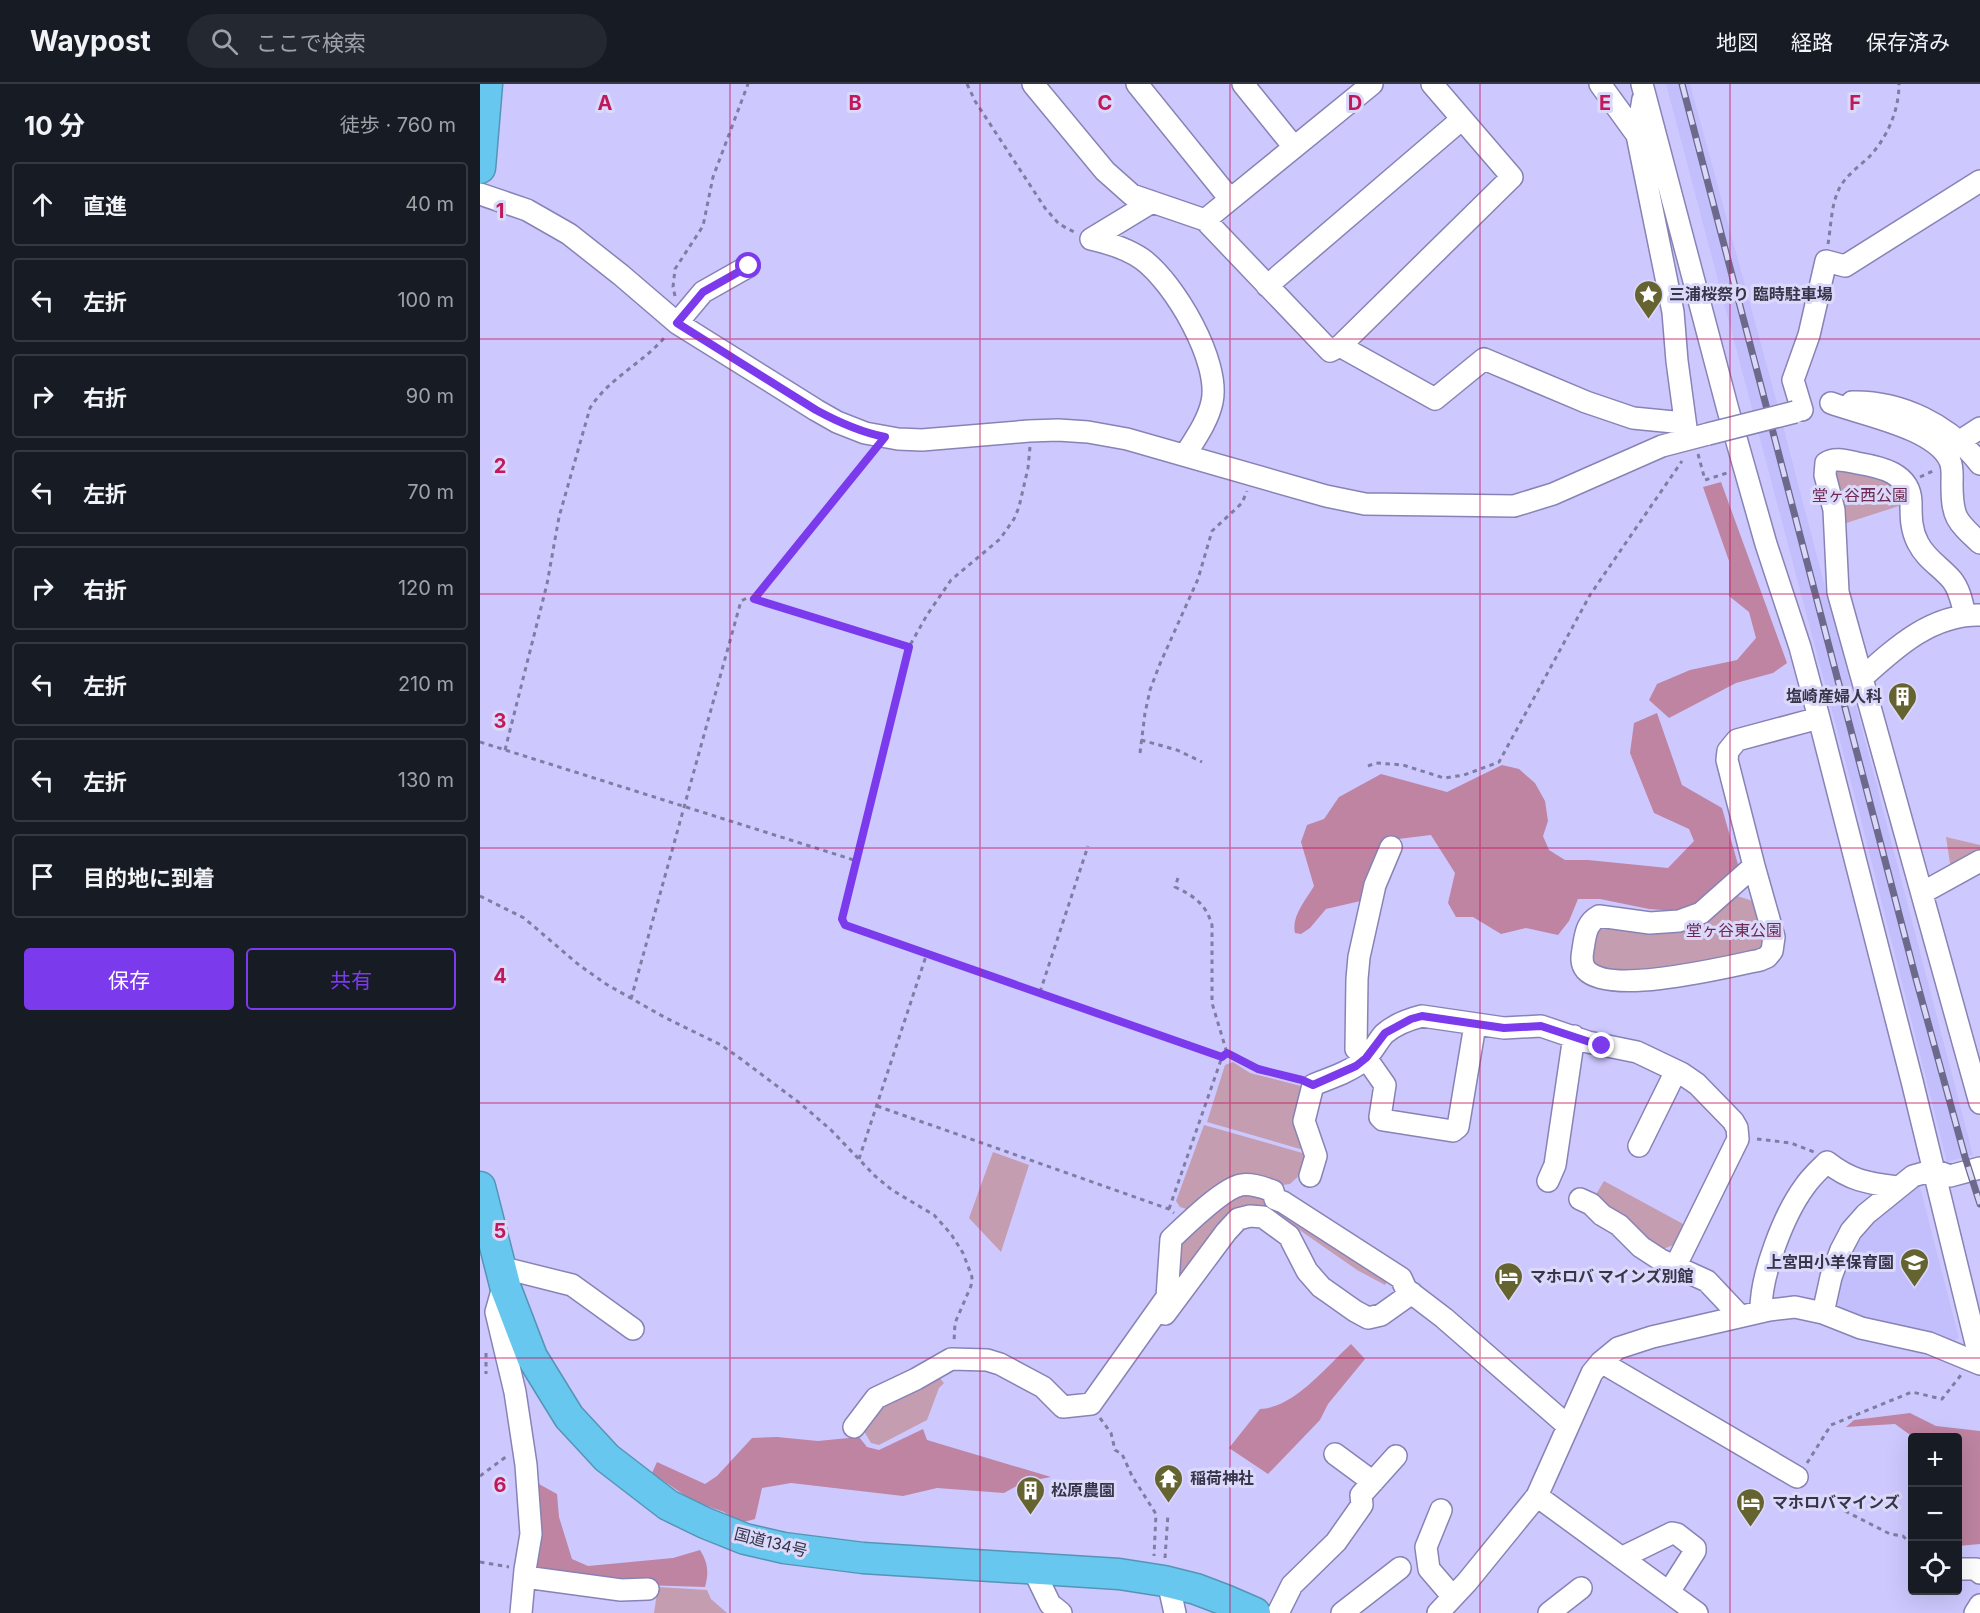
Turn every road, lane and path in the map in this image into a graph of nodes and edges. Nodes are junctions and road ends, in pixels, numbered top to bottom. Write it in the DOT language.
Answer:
graph roads {
  1 [pos="487,84"];
  2 [pos="748,84"];
  3 [pos="966,84"];
  4 [pos="1033,84"];
  5 [pos="1137,84"];
  6 [pos="1243,84"];
  7 [pos="1432,84"];
  8 [pos="1600,84"];
  9 [pos="1899,84"];
  10 [pos="1368,85"];
  11 [pos="1643,88"];
  12 [pos="1462,119"];
  13 [pos="1637,135"];
  14 [pos="1294,147"];
  15 [pos="480,168"];
  16 [pos="1980,181"];
  17 [pos="480,194"];
  18 [pos="1230,199"];
  19 [pos="1152,202"];
  20 [pos="1205,220"];
  21 [pos="1091,239"];
  22 [pos="1826,261"];
  23 [pos="749,266"];
  24 [pos="1267,286"];
  25 [pos="677,323"];
  26 [pos="1340,346"];
  27 [pos="1831,404"];
  28 [pos="1799,411"];
  29 [pos="1980,428"];
  30 [pos="1029,430"];
  31 [pos="1693,433"];
  32 [pos="885,437"];
  33 [pos="1960,441"];
  34 [pos="1185,455"];
  35 [pos="1951,462"];
  36 [pos="1980,464"];
  37 [pos="1732,471"];
  38 [pos="1251,475"];
  39 [pos="1906,484"];
  40 [pos="1980,543"];
  41 [pos="754,599"];
  42 [pos="1972,615"];
  43 [pos="909,647"];
  44 [pos="1862,678"];
  45 [pos="1820,718"];
  46 [pos="1141,740"];
  47 [pos="480,742"];
  48 [pos="505,750"];
  49 [pos="1140,753"];
  50 [pos="1202,762"];
  51 [pos="1368,766"];
  52 [pos="685,807"];
  53 [pos="1088,846"];
  54 [pos="1392,847"];
  55 [pos="857,861"];
  56 [pos="1980,861"];
  57 [pos="1754,866"];
  58 [pos="1178,878"];
  59 [pos="1922,892"];
  60 [pos="480,897"];
  61 [pos="927,952"];
  62 [pos="1040,993"];
  63 [pos="631,999"];
  64 [pos="1475,1025"];
  65 [pos="1574,1036"];
  66 [pos="1227,1053"];
  67 [pos="1222,1057"];
  68 [pos="1366,1058"];
  69 [pos="1676,1071"];
  70 [pos="1313,1085"];
  71 [pos="1980,1103"];
  72 [pos="877,1106"];
  73 [pos="1760,1140"];
  74 [pos="1791,1143"];
  75 [pos="1639,1146"];
  76 [pos="859,1159"];
  77 [pos="1980,1168"];
  78 [pos="1934,1170"];
  79 [pos="1310,1176"];
  80 [pos="1548,1181"];
  81 [pos="480,1187"];
  82 [pos="1898,1187"];
  83 [pos="1580,1198"];
  84 [pos="1169,1209"];
  85 [pos="1188,1223"];
  86 [pos="1676,1265"];
  87 [pos="503,1273"];
  88 [pos="1412,1293"];
  89 [pos="1761,1312"];
  90 [pos="1823,1313"];
  91 [pos="1740,1316"];
  92 [pos="633,1329"];
  93 [pos="1127,1353"];
  94 [pos="951,1359"];
  95 [pos="1601,1362"];
  96 [pos="1974,1366"];
  97 [pos="1568,1426"];
  98 [pos="854,1427"];
  99 [pos="1111,1433"];
  100 [pos="522,1448"];
  101 [pos="1335,1454"];
  102 [pos="1396,1456"];
  103 [pos="480,1476"];
  104 [pos="1797,1477"];
  105 [pos="1373,1482"];
  106 [pos="1537,1496"];
  107 [pos="1441,1510"];
  108 [pos="1845,1511"];
  109 [pos="1168,1514"];
  110 [pos="1166,1539"];
  111 [pos="1908,1541"];
  112 [pos="1155,1542"];
  113 [pos="1623,1557"];
  114 [pos="480,1562"];
  115 [pos="1400,1568"];
  116 [pos="1033,1569"];
  117 [pos="1962,1569"];
  118 [pos="1980,1573"];
  119 [pos="525,1574"];
  120 [pos="1168,1582"];
  121 [pos="1581,1588"];
  122 [pos="648,1589"];
  123 [pos="1669,1592"];
  124 [pos="1453,1597"];
  125 [pos="1980,1605"];
  126 [pos="521,1613"];
  127 [pos="1061,1613"];
  128 [pos="1175,1613"];
  129 [pos="1255,1613"];
  130 [pos="1278,1613"];
  131 [pos="1342,1613"];
  132 [pos="1438,1613"];
  133 [pos="1549,1613"];
  134 [pos="1697,1613"];
  135 [pos="1975,1613"];
  1 -- 15 [label="highway"];
  2 -- 25 [label="path"];
  3 -- 21 [label="path"];
  4 -- 19 [label="street"];
  5 -- 18 [label="street"];
  6 -- 14 [label="street"];
  7 -- 12 [label="street"];
  8 -- 13 [label="street"];
  9 -- 22 [label="path"];
  10 -- 14 [label="street"];
  11 -- 13 [label="street"];
  11 -- 45 [label="street"];
  12 -- 24 [label="street"];
  12 -- 26 [label="street"];
  13 -- 31 [label="street"];
  14 -- 18 [label="street"];
  16 -- 22 [label="street"];
  17 -- 25 [label="street"];
  18 -- 20 [label="street"];
  19 -- 20 [label="street"];
  19 -- 21 [label="street"];
  20 -- 24 [label="street"];
  21 -- 34 [label="street"];
  22 -- 28 [label="street"];
  23 -- 25 [label="street"];
  24 -- 26 [label="street"];
  25 -- 32 [label="street"];
  25 -- 48 [label="path"];
  26 -- 31 [label="street"];
  27 -- 28 [label="street"];
  27 -- 33 [label="street"];
  27 -- 35 [label="street"];
  28 -- 31 [label="street, bridge"];
  29 -- 33 [label="street"];
  30 -- 32 [label="street"];
  30 -- 34 [label="street"];
  30 -- 43 [label="path"];
  31 -- 37 [label="path"];
  31 -- 38 [label="street"];
  31 -- 51 [label="path"];
  32 -- 41 [label="path"];
  33 -- 36 [label="street"];
  34 -- 38 [label="street"];
  35 -- 39 [label="path"];
  35 -- 40 [label="street"];
  38 -- 46 [label="path"];
  39 -- 42 [label="street"];
  39 -- 44 [label="street"];
  41 -- 43 [label="path"];
  41 -- 52 [label="path"];
  42 -- 44 [label="street"];
  43 -- 55 [label="path"];
  44 -- 59 [label="street"];
  45 -- 57 [label="street"];
  45 -- 78 [label="street"];
  46 -- 49 [label="path"];
  46 -- 50 [label="path"];
  47 -- 48 [label="path"];
  48 -- 52 [label="path"];
  52 -- 55 [label="path"];
  52 -- 63 [label="path"];
  53 -- 62 [label="path"];
  54 -- 68 [label="street"];
  55 -- 61 [label="path"];
  56 -- 59 [label="street"];
  57 -- 57 [label="street"];
  58 -- 66 [label="path"];
  59 -- 71 [label="street"];
  60 -- 63 [label="path"];
  61 -- 62 [label="path"];
  61 -- 72 [label="path"];
  62 -- 67 [label="path"];
  63 -- 76 [label="path"];
  64 -- 65 [label="street"];
  64 -- 68 [label="street"];
  64 -- 68 [label="street"];
  65 -- 69 [label="street"];
  65 -- 80 [label="street"];
  66 -- 67 [label="path"];
  66 -- 70 [label="path"];
  67 -- 84 [label="path"];
  68 -- 70 [label="street"];
  69 -- 75 [label="street"];
  69 -- 86 [label="street"];
  70 -- 79 [label="street"];
  72 -- 76 [label="path"];
  72 -- 84 [label="path"];
  73 -- 74 [label="path"];
  76 -- 94 [label="path"];
  77 -- 78 [label="street"];
  78 -- 82 [label="street"];
  78 -- 96 [label="street"];
  81 -- 87 [label="highway, 国道134号"];
  82 -- 89 [label="street"];
  82 -- 90 [label="street"];
  83 -- 86 [label="street"];
  84 -- 85 [label="path"];
  85 -- 88 [label="street"];
  85 -- 93 [label="street"];
  86 -- 91 [label="street"];
  87 -- 92 [label="street"];
  87 -- 100 [label="street"];
  87 -- 116 [label="highway, 国道134号"];
  88 -- 93 [label="street"];
  88 -- 97 [label="street"];
  89 -- 90 [label="street"];
  89 -- 91 [label="street"];
  90 -- 96 [label="street"];
  91 -- 95 [label="street"];
  93 -- 94 [label="street"];
  94 -- 98 [label="street"];
  95 -- 97 [label="street"];
  95 -- 104 [label="street"];
  96 -- 104 [label="path"];
  97 -- 106 [label="street"];
  99 -- 112 [label="path"];
  100 -- 103 [label="path"];
  100 -- 119 [label="street"];
  101 -- 105 [label="street"];
  102 -- 105 [label="street"];
  105 -- 130 [label="street"];
  106 -- 113 [label="street"];
  106 -- 124 [label="street"];
  107 -- 124 [label="street"];
  108 -- 111 [label="path"];
  109 -- 110 [label="path"];
  113 -- 123 [label="street"];
  113 -- 123 [label="street"];
  114 -- 119 [label="path"];
  115 -- 131 [label="street"];
  116 -- 120 [label="highway, 国道134号"];
  116 -- 127 [label="street"];
  117 -- 118 [label="street"];
  119 -- 122 [label="street"];
  119 -- 126 [label="street"];
  120 -- 128 [label="street"];
  120 -- 129 [label="highway, 国道134号"];
  121 -- 133 [label="street"];
  123 -- 134 [label="street"];
  124 -- 132 [label="street"];
  125 -- 135 [label="street"];
}
